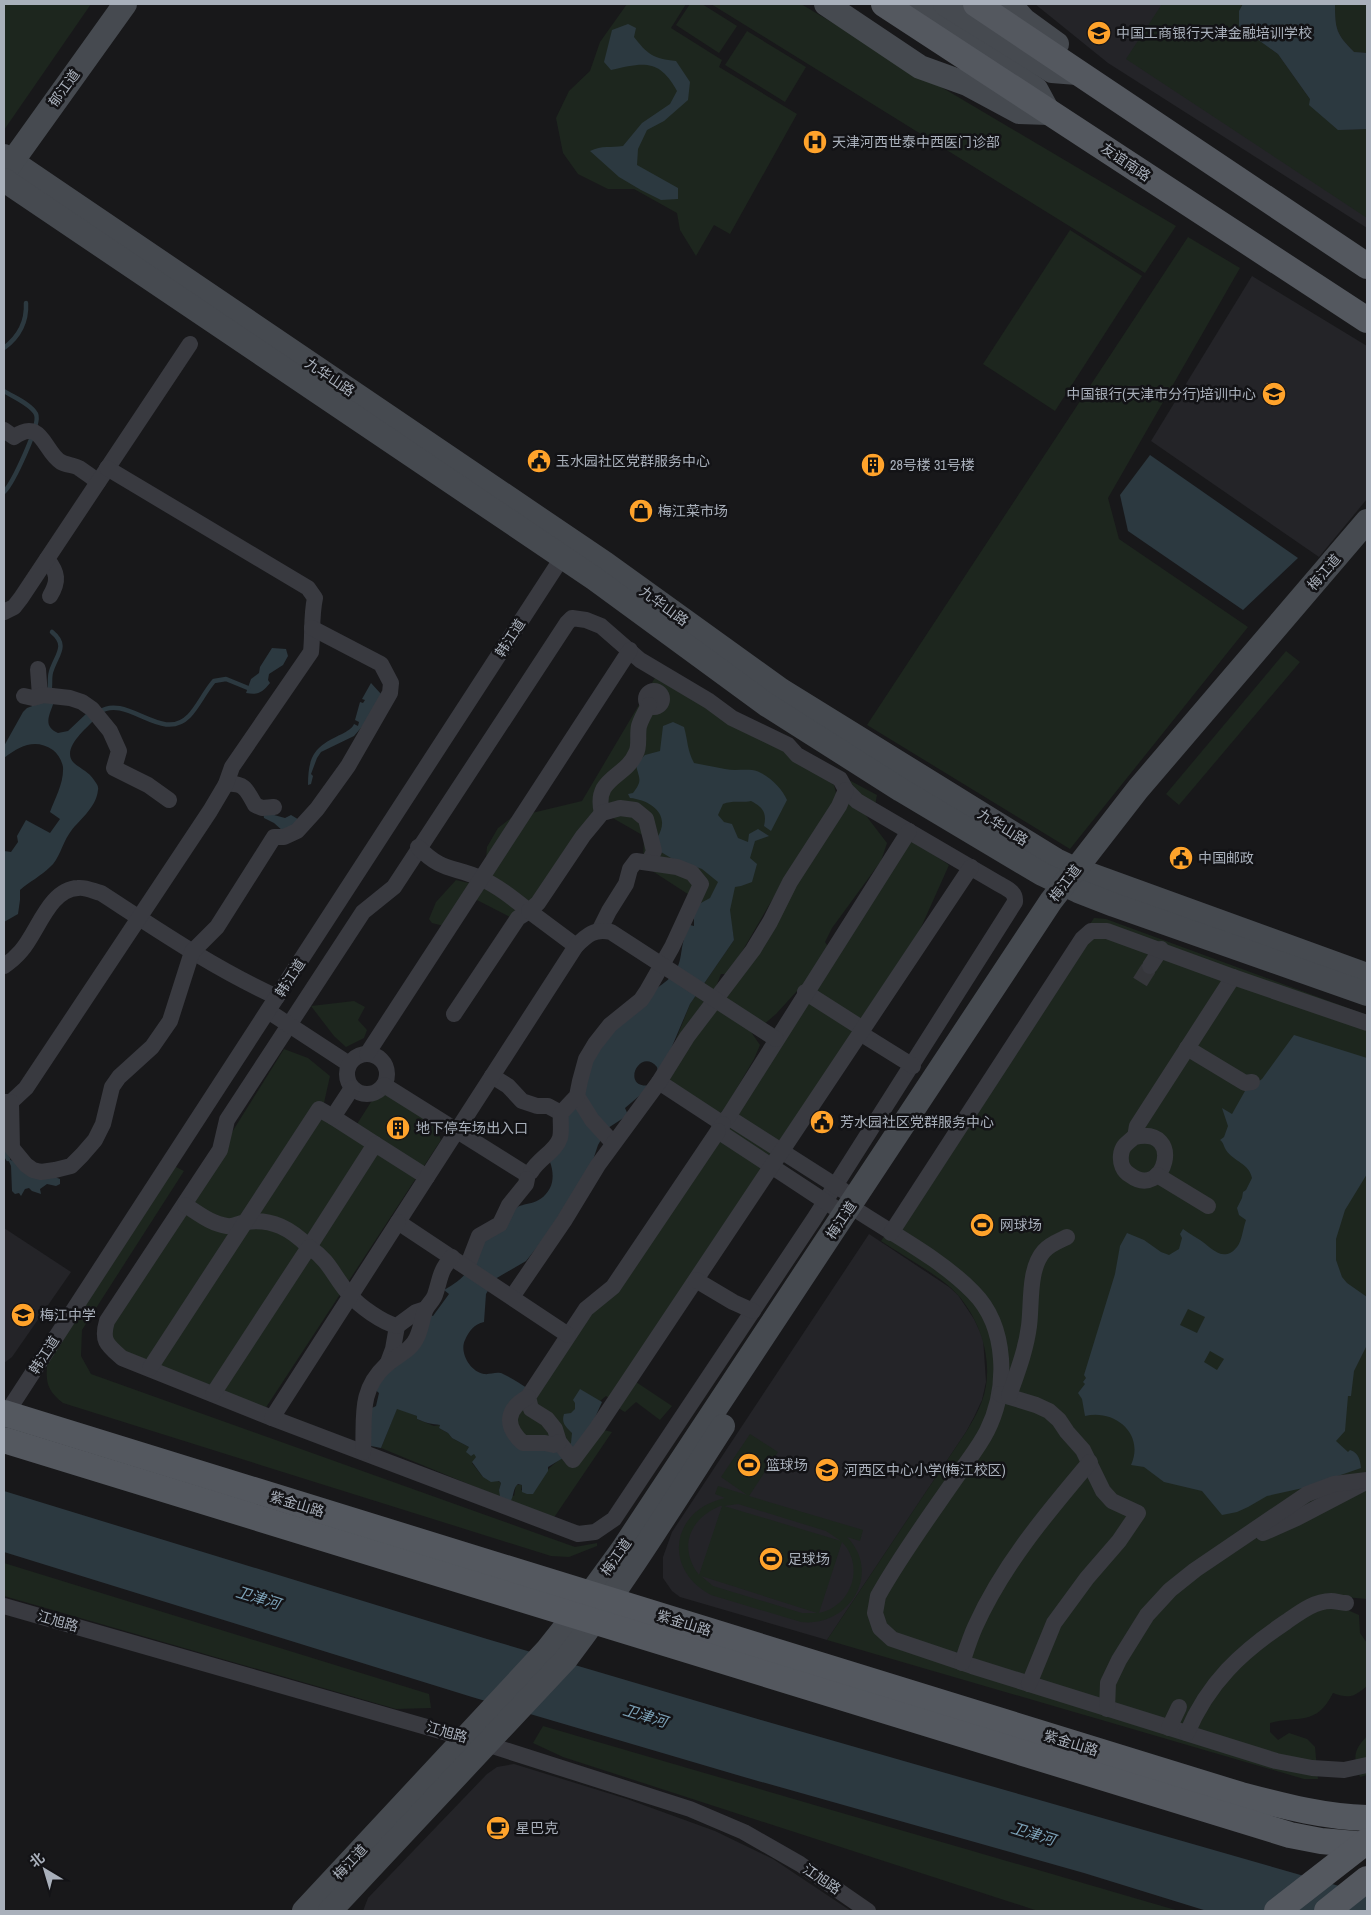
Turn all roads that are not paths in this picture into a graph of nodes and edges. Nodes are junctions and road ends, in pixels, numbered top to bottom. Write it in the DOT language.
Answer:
graph roads {
  1 [pos="107,4"];
  2 [pos="125,4"];
  3 [pos="826,4"];
  4 [pos="884,4"];
  5 [pos="913,4"];
  6 [pos="945,4"];
  7 [pos="976,4"];
  8 [pos="1010,4"];
  9 [pos="1081,74"];
  10 [pos="1049,113"];
  11 [pos="5,164"];
  12 [pos="1367,266"];
  13 [pos="1367,320"];
  14 [pos="190,344"];
  15 [pos="4,430"];
  16 [pos="102,475"];
  17 [pos="1367,521"];
  18 [pos="1367,544"];
  19 [pos="568,549"];
  20 [pos="47,559"];
  21 [pos="50,596"];
  22 [pos="4,612"];
  23 [pos="312,628"];
  24 [pos="630,650"];
  25 [pos="38,669"];
  26 [pos="668,676"];
  27 [pos="226,784"];
  28 [pos="846,790"];
  29 [pos="169,800"];
  30 [pos="268,807"];
  31 [pos="602,813"];
  32 [pos="909,831"];
  33 [pos="418,847"];
  34 [pos="649,862"];
  35 [pos="971,867"];
  36 [pos="482,879"];
  37 [pos="1076,880"];
  38 [pos="529,911"];
  39 [pos="138,917"];
  40 [pos="600,929"];
  41 [pos="576,946"];
  42 [pos="1161,950"];
  43 [pos="192,952"];
  44 [pos="4,966"];
  45 [pos="1150,966"];
  46 [pos="667,968"];
  47 [pos="1367,975"];
  48 [pos="1233,977"];
  49 [pos="805,992"];
  50 [pos="1367,994"];
  51 [pos="709,995"];
  52 [pos="273,1004"];
  53 [pos="454,1014"];
  54 [pos="1367,1023"];
  55 [pos="290,1025"];
  56 [pos="862,1031"];
  57 [pos="776,1039"];
  58 [pos="1187,1048"];
  59 [pos="366,1054"];
  60 [pos="349,1064"];
  61 [pos="913,1066"];
  62 [pos="492,1076"];
  63 [pos="659,1082"];
  64 [pos="1252,1082"];
  65 [pos="384,1085"];
  66 [pos="352,1088"];
  67 [pos="577,1096"];
  68 [pos="7,1102"];
  69 [pos="561,1113"];
  70 [pos="333,1117"];
  71 [pos="723,1124"];
  72 [pos="457,1131"];
  73 [pos="1135,1136"];
  74 [pos="613,1143"];
  75 [pos="375,1144"];
  76 [pos="782,1151"];
  77 [pos="772,1166"];
  78 [pos="528,1175"];
  79 [pos="1157,1175"];
  80 [pos="428,1176"];
  81 [pos="185,1204"];
  82 [pos="849,1205"];
  83 [pos="1208,1206"];
  84 [pos="246,1222"];
  85 [pos="398,1222"];
  86 [pos="891,1233"];
  87 [pos="1067,1237"];
  88 [pos="309,1247"];
  89 [pos="452,1257"];
  90 [pos="467,1267"];
  91 [pos="696,1280"];
  92 [pos="351,1296"];
  93 [pos="512,1297"];
  94 [pos="425,1309"];
  95 [pos="753,1311"];
  96 [pos="397,1326"];
  97 [pos="568,1335"];
  98 [pos="387,1365"];
  99 [pos="150,1368"];
  100 [pos="213,1394"];
  101 [pos="1004,1395"];
  102 [pos="528,1396"];
  103 [pos="5,1413"];
  104 [pos="272,1418"];
  105 [pos="4,1440"];
  106 [pos="564,1448"];
  107 [pos="363,1452"];
  108 [pos="1090,1462"];
  109 [pos="1367,1480"];
  110 [pos="599,1597"];
  111 [pos="1346,1603"];
  112 [pos="4,1606"];
  113 [pos="584,1619"];
  114 [pos="962,1663"];
  115 [pos="1029,1684"];
  116 [pos="1179,1707"];
  117 [pos="1107,1708"];
  118 [pos="1169,1728"];
  119 [pos="1187,1733"];
  120 [pos="476,1741"];
  121 [pos="1367,1765"];
  122 [pos="1367,1818"];
  123 [pos="1366,1844"];
  124 [pos="1365,1881"];
  125 [pos="304,1911"];
  126 [pos="330,1911"];
  127 [pos="868,1911"];
  128 [pos="1278,1911"];
  129 [pos="1327,1911"];
  1 -- 11 [label="street, 郁江道"];
  2 -- 11 [label="street, 郁江道"];
  3 -- 10 [label="street"];
  4 -- 10 [label="main road, 友谊南路"];
  5 -- 10 [label="street"];
  6 -- 9 [label="street"];
  7 -- 9 [label="main road"];
  8 -- 9 [label="street"];
  9 -- 12 [label="main road"];
  10 -- 13 [label="main road, 友谊南路"];
  11 -- 19 [label="street, 九华山路"];
  14 -- 16 [label="street"];
  15 -- 16 [label="street"];
  16 -- 20 [label="street"];
  16 -- 23 [label="street"];
  17 -- 37 [label="street, 梅江道"];
  18 -- 37 [label="street, 梅江道"];
  19 -- 37 [label="street, 九华山路"];
  19 -- 52 [label="street, 韩江道"];
  20 -- 21 [label="street"];
  20 -- 22 [label="street"];
  23 -- 27 [label="street"];
  23 -- 43 [label="street"];
  24 -- 26 [label="street"];
  24 -- 33 [label="street"];
  24 -- 36 [label="street"];
  25 -- 29 [label="street"];
  26 -- 28 [label="street"];
  26 -- 31 [label="street"];
  27 -- 30 [label="street"];
  27 -- 39 [label="street"];
  28 -- 32 [label="street"];
  28 -- 51 [label="street"];
  31 -- 34 [label="street"];
  31 -- 38 [label="street"];
  32 -- 35 [label="street"];
  32 -- 49 [label="street"];
  33 -- 36 [label="street"];
  33 -- 55 [label="street"];
  34 -- 40 [label="street"];
  34 -- 46 [label="street"];
  35 -- 56 [label="street"];
  35 -- 61 [label="street"];
  36 -- 38 [label="street"];
  36 -- 59 [label="street"];
  37 -- 47 [label="street, 九华山路"];
  37 -- 50 [label="street, 九华山路"];
  37 -- 82 [label="street, 梅江道"];
  38 -- 41 [label="street"];
  38 -- 53 [label="street"];
  39 -- 43 [label="street"];
  39 -- 44 [label="street"];
  39 -- 68 [label="street"];
  40 -- 41 [label="street"];
  40 -- 46 [label="street"];
  41 -- 62 [label="street"];
  42 -- 45 [label="street"];
  42 -- 48 [label="street"];
  42 -- 86 [label="street"];
  43 -- 52 [label="street"];
  43 -- 68 [label="street"];
  46 -- 51 [label="street"];
  46 -- 67 [label="street"];
  48 -- 54 [label="street"];
  48 -- 58 [label="street"];
  49 -- 56 [label="street"];
  49 -- 57 [label="street"];
  51 -- 57 [label="street"];
  51 -- 63 [label="street"];
  52 -- 55 [label="street"];
  52 -- 103 [label="street, 韩江道"];
  55 -- 60 [label="street"];
  55 -- 81 [label="street"];
  56 -- 61 [label="street"];
  56 -- 76 [label="street"];
  57 -- 71 [label="street"];
  58 -- 64 [label="street"];
  58 -- 73 [label="street"];
  59 -- 60 [label="street"];
  59 -- 65 [label="street"];
  60 -- 66 [label="street"];
  61 -- 82 [label="street"];
  62 -- 69 [label="street"];
  62 -- 72 [label="street"];
  63 -- 71 [label="street"];
  63 -- 74 [label="street"];
  65 -- 66 [label="street"];
  65 -- 72 [label="street"];
  66 -- 70 [label="street"];
  67 -- 69 [label="street"];
  67 -- 74 [label="street"];
  69 -- 78 [label="street"];
  70 -- 75 [label="street"];
  70 -- 84 [label="street"];
  71 -- 76 [label="street"];
  71 -- 77 [label="street"];
  71 -- 97 [label="street"];
  72 -- 78 [label="street"];
  72 -- 80 [label="street"];
  73 -- 79 [label="street"];
  73 -- 79 [label="street"];
  74 -- 93 [label="street"];
  75 -- 80 [label="street"];
  75 -- 88 [label="street"];
  76 -- 77 [label="street"];
  76 -- 82 [label="street"];
  77 -- 82 [label="street"];
  77 -- 91 [label="street"];
  78 -- 90 [label="street"];
  79 -- 83 [label="street"];
  80 -- 85 [label="street"];
  81 -- 84 [label="street"];
  81 -- 99 [label="street"];
  82 -- 86 [label="street"];
  82 -- 95 [label="street"];
  82 -- 110 [label="street, 梅江道"];
  84 -- 88 [label="street"];
  84 -- 99 [label="street"];
  85 -- 89 [label="street"];
  85 -- 92 [label="street"];
  86 -- 101 [label="street"];
  87 -- 101 [label="street"];
  88 -- 92 [label="street"];
  88 -- 100 [label="street"];
  89 -- 90 [label="street"];
  89 -- 94 [label="street"];
  90 -- 93 [label="street"];
  91 -- 95 [label="street"];
  91 -- 106 [label="street"];
  92 -- 96 [label="street"];
  92 -- 104 [label="street"];
  93 -- 97 [label="street"];
  94 -- 96 [label="street"];
  94 -- 98 [label="street"];
  95 -- 107 [label="street"];
  96 -- 98 [label="street"];
  97 -- 102 [label="street"];
  98 -- 107 [label="street"];
  99 -- 100 [label="street"];
  100 -- 104 [label="street"];
  101 -- 108 [label="street"];
  101 -- 114 [label="street"];
  102 -- 106 [label="street"];
  102 -- 106 [label="street"];
  103 -- 110 [label="main road, 紫金山路"];
  104 -- 107 [label="street"];
  105 -- 113 [label="main road, 紫金山路"];
  108 -- 114 [label="street"];
  108 -- 115 [label="street"];
  109 -- 117 [label="street"];
  110 -- 113 [label="street, 梅江道"];
  110 -- 122 [label="main road, 紫金山路"];
  111 -- 119 [label="street"];
  112 -- 120 [label="street, 江旭路"];
  113 -- 120 [label="street, 梅江道"];
  113 -- 123 [label="main road, 紫金山路"];
  114 -- 115 [label="street"];
  115 -- 117 [label="street"];
  116 -- 118 [label="street"];
  117 -- 118 [label="street"];
  118 -- 119 [label="street"];
  119 -- 121 [label="street"];
  120 -- 125 [label="street, 梅江道"];
  120 -- 126 [label="street, 梅江道"];
  120 -- 127 [label="street, 江旭路"];
  123 -- 128 [label="main road"];
  124 -- 129 [label="main road"];
}
